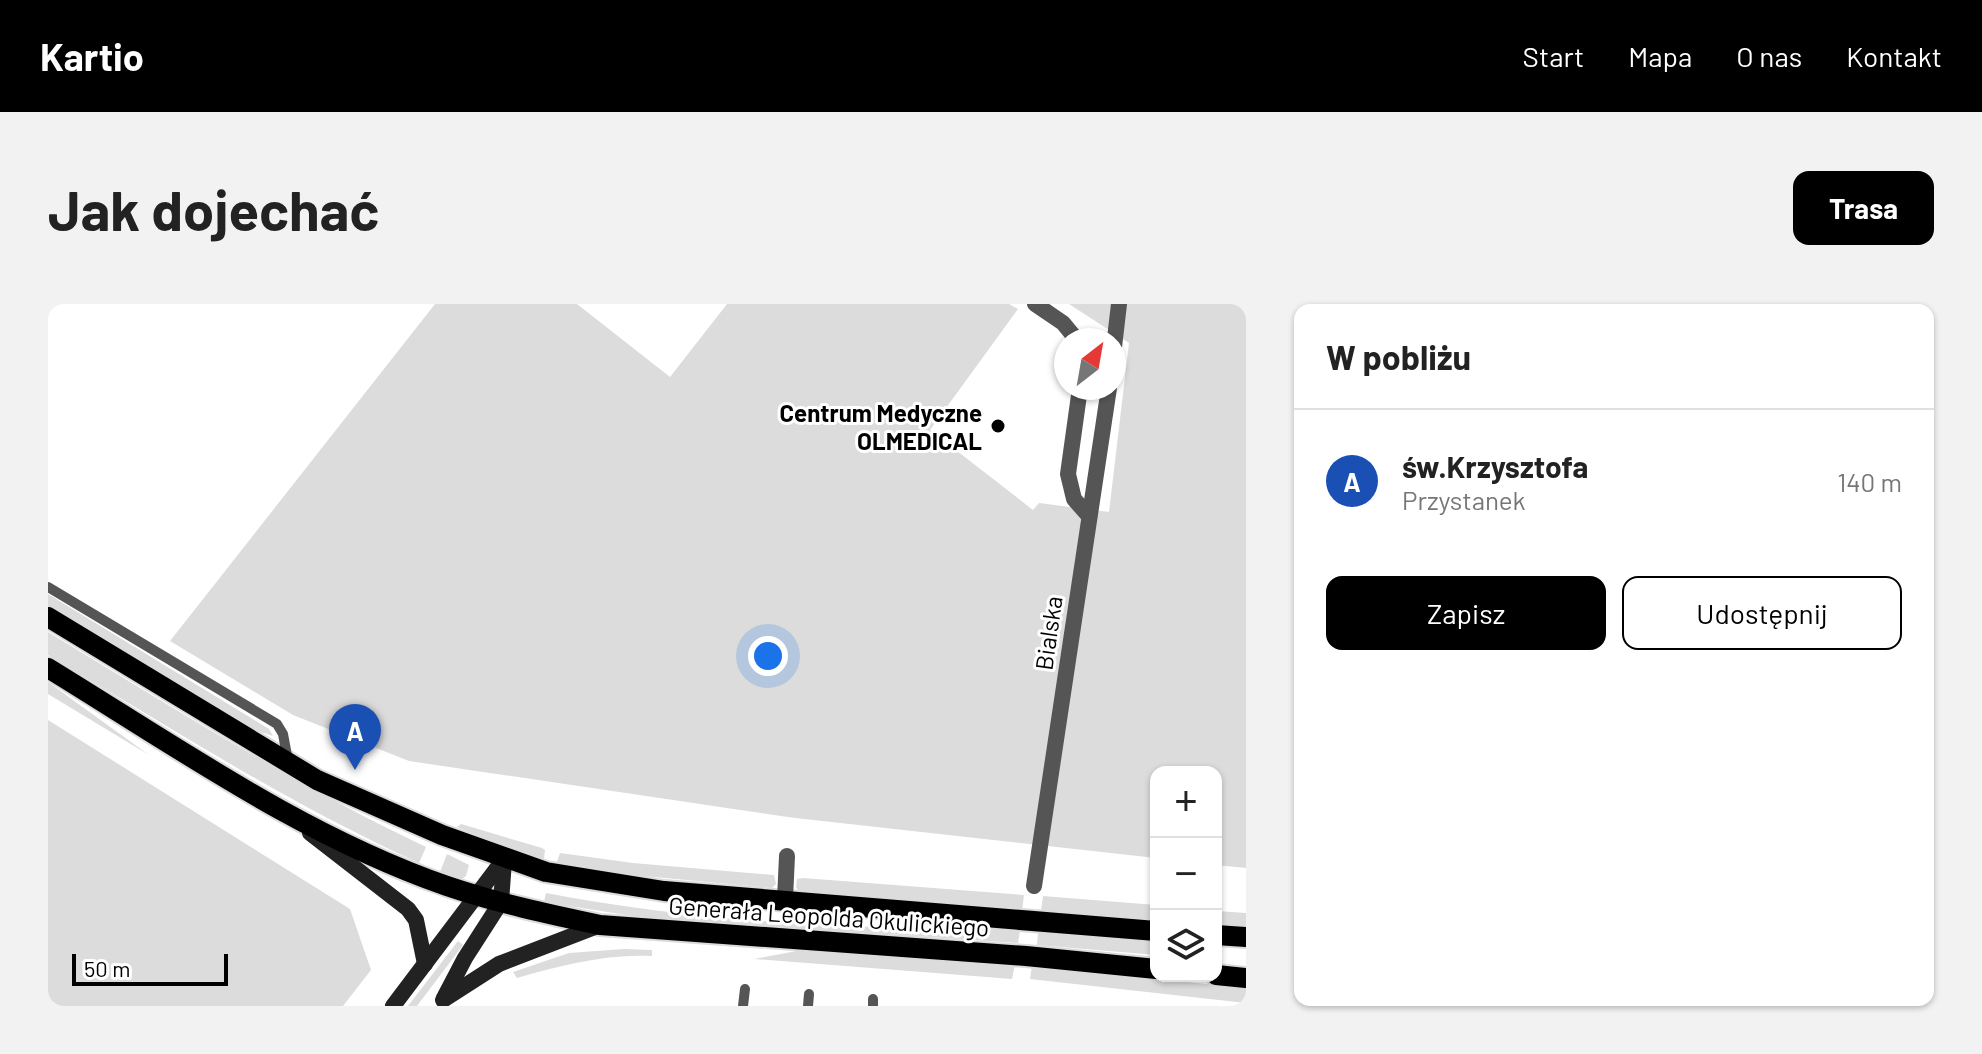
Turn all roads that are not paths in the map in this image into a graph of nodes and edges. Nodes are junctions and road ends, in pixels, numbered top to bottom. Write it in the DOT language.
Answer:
graph roads {
  1 [pos="1035,304"];
  2 [pos="1119,304"];
  3 [pos="1067,328"];
  4 [pos="1116,328"];
  5 [pos="1078,400"];
  6 [pos="1107,400"];
  7 [pos="1089,516"];
  8 [pos="48,587"];
  9 [pos="48,617"];
  10 [pos="48,668"];
  11 [pos="289,762"];
  12 [pos="286,814"];
  13 [pos="787,856"];
  14 [pos="504,859"];
  15 [pos="1034,886"];
  16 [pos="477,895"];
  17 [pos="785,899"];
  18 [pos="501,902"];
  19 [pos="600,925"];
  20 [pos="1150,930"];
  21 [pos="1222,935"];
  22 [pos="1246,937"];
  23 [pos="425,964"];
  24 [pos="1150,968"];
  25 [pos="1222,976"];
  26 [pos="1246,978"];
  27 [pos="745,989"];
  28 [pos="809,994"];
  29 [pos="441,1003"];
  30 [pos="393,1006"];
  31 [pos="743,1006"];
  32 [pos="808,1006"];
  1 -- 3 [label="street"];
  2 -- 4 [label="street"];
  5 -- 7 [label="street"];
  6 -- 7 [label="street, Bialska"];
  7 -- 15 [label="street, Bialska"];
  8 -- 11 [label="lane"];
  9 -- 11 [label="main road, Generała Leopolda Okulickiego"];
  10 -- 12 [label="main road, Generała Leopolda Okulickiego"];
  11 -- 14 [label="main road, Generała Leopolda Okulickiego"];
  12 -- 16 [label="main road, Generała Leopolda Okulickiego"];
  12 -- 23 [label="main road"];
  13 -- 17 [label="street"];
  14 -- 16 [label="main road"];
  14 -- 17 [label="main road, Generała Leopolda Okulickiego"];
  14 -- 18 [label="main road"];
  16 -- 18 [label="main road, Generała Leopolda Okulickiego"];
  16 -- 23 [label="main road"];
  17 -- 20 [label="main road, Generała Leopolda Okulickiego"];
  18 -- 19 [label="main road, Generała Leopolda Okulickiego"];
  18 -- 29 [label="main road"];
  19 -- 24 [label="main road, Generała Leopolda Okulickiego"];
  19 -- 29 [label="main road"];
  21 -- 22 [label="main road"];
  23 -- 30 [label="main road"];
  25 -- 26 [label="main road"];
  27 -- 31 [label="lane"];
  28 -- 32 [label="lane"];
}
